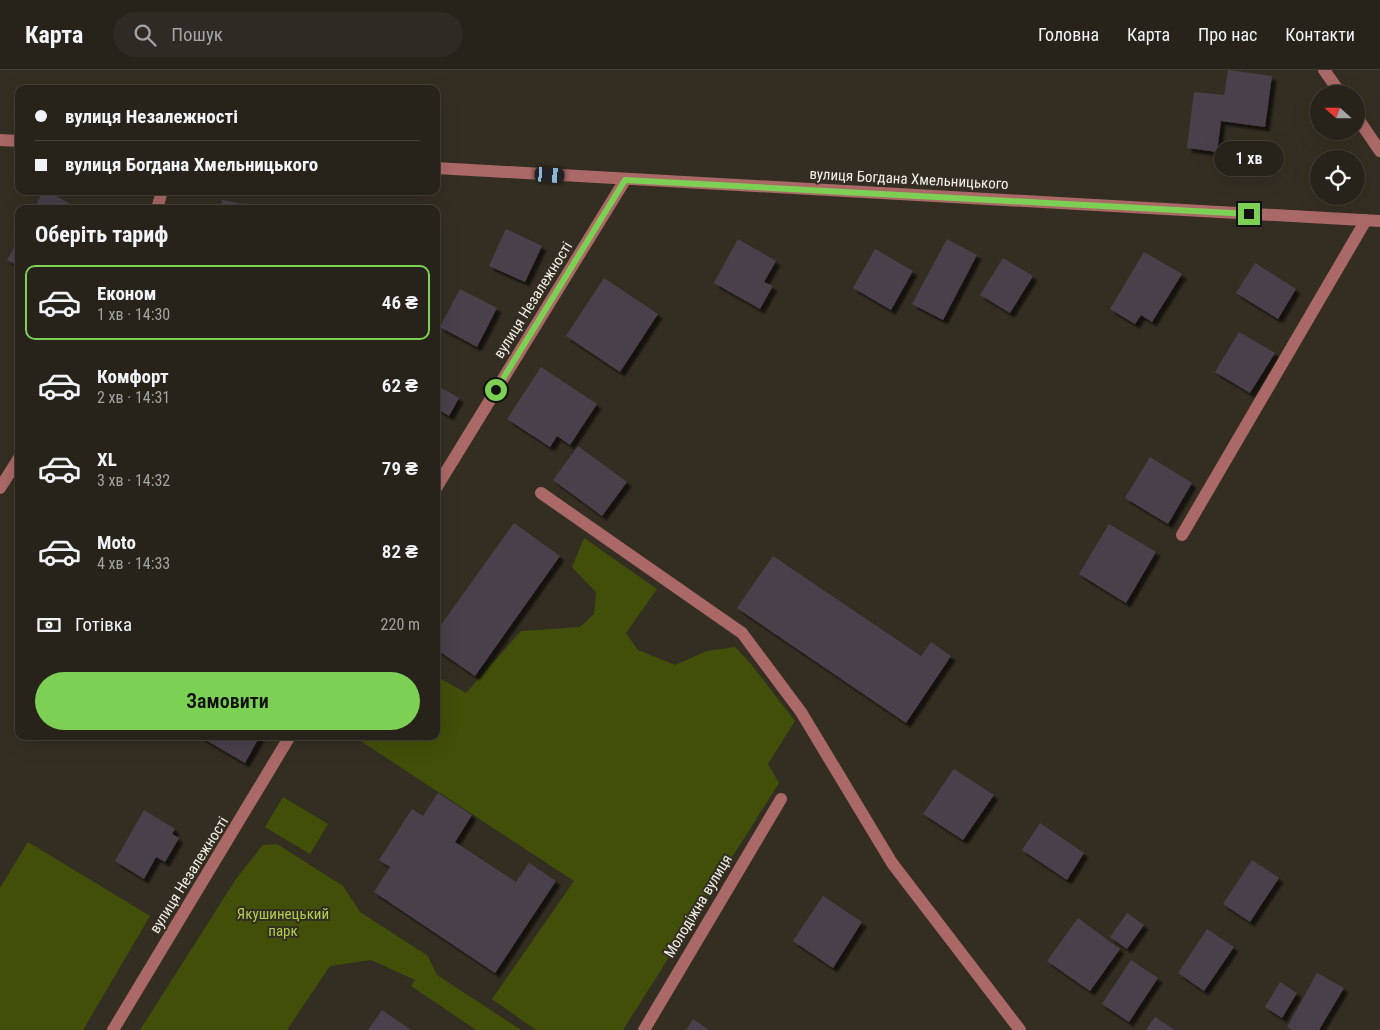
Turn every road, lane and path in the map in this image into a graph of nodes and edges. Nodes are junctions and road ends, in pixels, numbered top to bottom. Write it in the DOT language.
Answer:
graph roads {
  1 [pos="1324,70"];
  2 [pos="1335,85"];
  3 [pos="1365,129"];
  4 [pos="0,140"];
  5 [pos="15,141"];
  6 [pos="1380,151"];
  7 [pos="440,168"];
  8 [pos="625,180"];
  9 [pos="1366,220"];
  10 [pos="1380,221"];
  11 [pos="15,464"];
  12 [pos="440,481"];
  13 [pos="0,488"];
  14 [pos="541,494"];
  15 [pos="1182,535"];
  16 [pos="288,740"];
  17 [pos="781,800"];
  18 [pos="112,1030"];
  19 [pos="644,1030"];
  20 [pos="1020,1030"];
  1 -- 2 [label="street"];
  3 -- 6 [label="street"];
  4 -- 5 [label="street"];
  7 -- 8 [label="street, вулиця Богдана Хмельницького"];
  8 -- 9 [label="street, вулиця Богдана Хмельницького"];
  8 -- 12 [label="street, вулиця Незалежності"];
  9 -- 10 [label="street, вулиця Богдана Хмельницького"];
  9 -- 15 [label="street"];
  11 -- 13 [label="street"];
  14 -- 20 [label="street"];
  16 -- 18 [label="street, вулиця Незалежності"];
  17 -- 19 [label="street, Молодіжна вулиця"];
}
